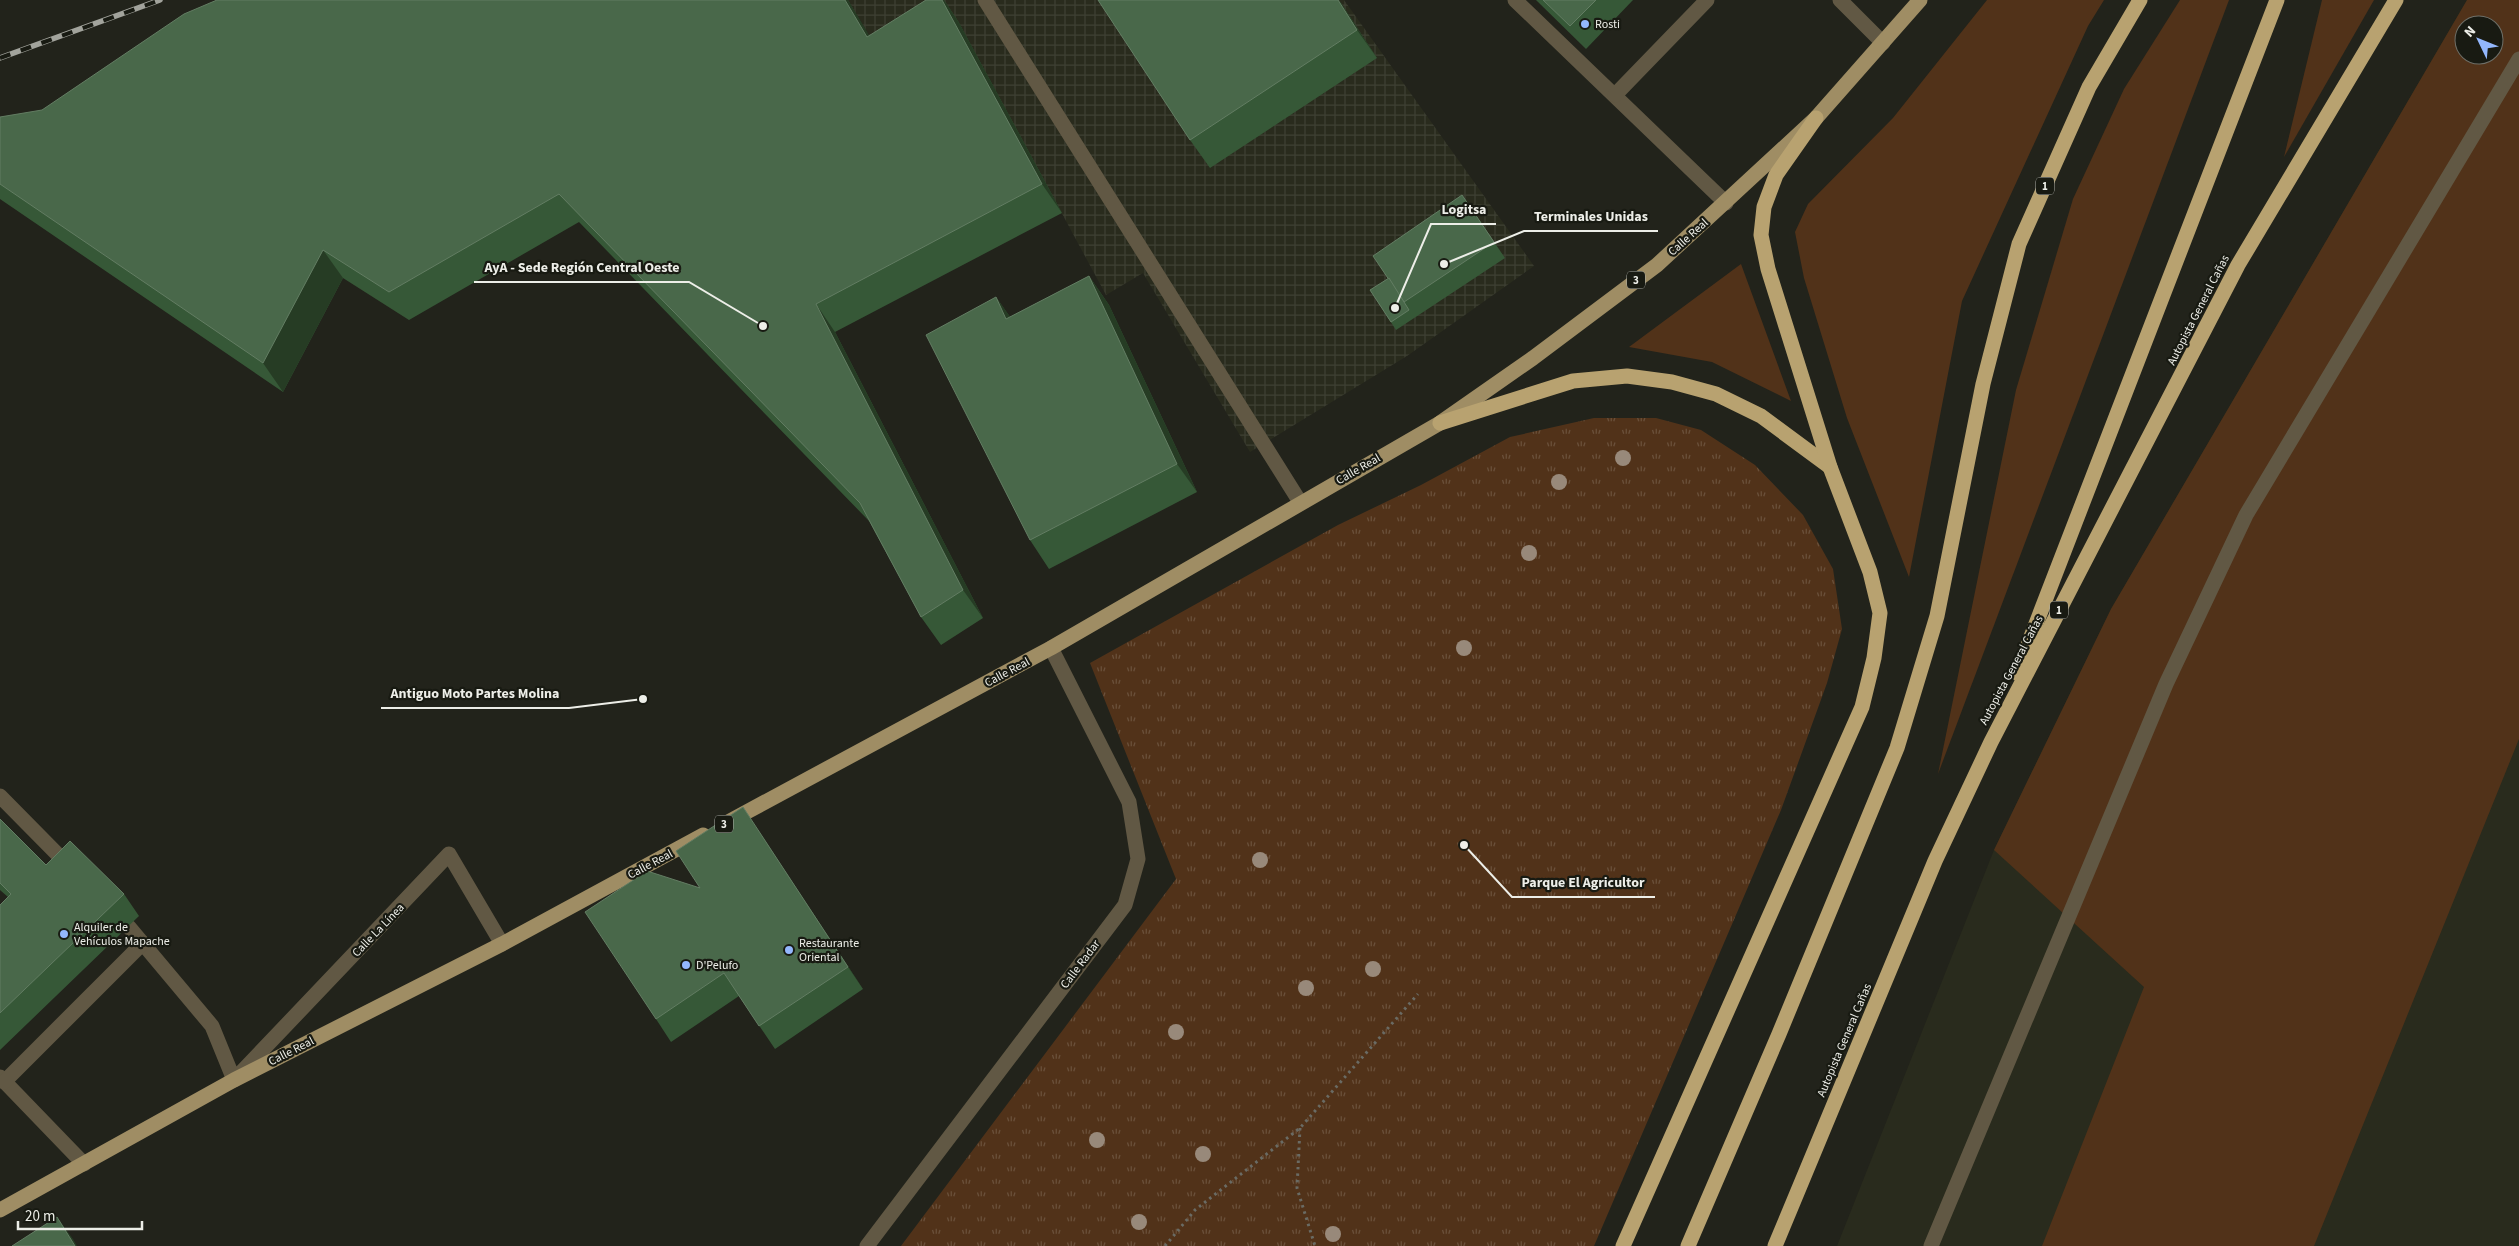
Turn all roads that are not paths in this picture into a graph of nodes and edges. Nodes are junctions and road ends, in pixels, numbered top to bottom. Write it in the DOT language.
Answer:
graph roads {
  1 [pos="986,0"];
  2 [pos="1515,0"];
  3 [pos="1707,0"];
  4 [pos="1840,0"];
  5 [pos="1920,0"];
  6 [pos="2140,0"];
  7 [pos="2277,0"];
  8 [pos="2396,0"];
  9 [pos="1883,44"];
  10 [pos="2519,59"];
  11 [pos="1615,95"];
  12 [pos="1816,118"];
  13 [pos="1726,202"];
  14 [pos="1440,423"];
  15 [pos="1830,467"];
  16 [pos="1300,502"];
  17 [pos="1051,648"];
  18 [pos="1991,742"];
  19 [pos="0,796"];
  20 [pos="76,872"];
  21 [pos="128,927"];
  22 [pos="143,943"];
  23 [pos="502,944"];
  24 [pos="2,1080"];
  25 [pos="234,1080"];
  26 [pos="84,1164"];
  27 [pos="0,1210"];
  28 [pos="867,1246"];
  29 [pos="1623,1246"];
  30 [pos="1688,1246"];
  31 [pos="1775,1246"];
  32 [pos="1931,1246"];
  1 -- 16 [label="street"];
  2 -- 11 [label="street"];
  3 -- 11 [label="street"];
  4 -- 9 [label="street"];
  5 -- 9 [label="main road, Calle Real / 3"];
  6 -- 30 [label="highway, 1"];
  7 -- 18 [label="highway"];
  8 -- 18 [label="highway, Autopista General Cañas / 1"];
  9 -- 12 [label="main road, Calle Real / 3"];
  10 -- 32 [label="street"];
  11 -- 13 [label="street"];
  12 -- 13 [label="main road, Calle Real / 3"];
  12 -- 15 [label="highway"];
  13 -- 14 [label="main road, Calle Real / 3"];
  14 -- 15 [label="highway"];
  14 -- 16 [label="main road, Calle Real / 3"];
  15 -- 29 [label="highway"];
  16 -- 17 [label="main road, Calle Real / 3"];
  17 -- 23 [label="main road, Calle Real / 3"];
  17 -- 28 [label="street, Calle Radar"];
  18 -- 31 [label="highway, Autopista General Cañas / 1"];
  19 -- 20 [label="street"];
  21 -- 22 [label="street"];
  22 -- 24 [label="street"];
  22 -- 25 [label="street"];
  23 -- 25 [label="main road, Calle Real / 3"];
  23 -- 25 [label="street, Calle La Línea"];
  24 -- 26 [label="street"];
  25 -- 26 [label="main road, Calle Real / 3"];
  26 -- 27 [label="main road, Calle Real / 3"];
}
